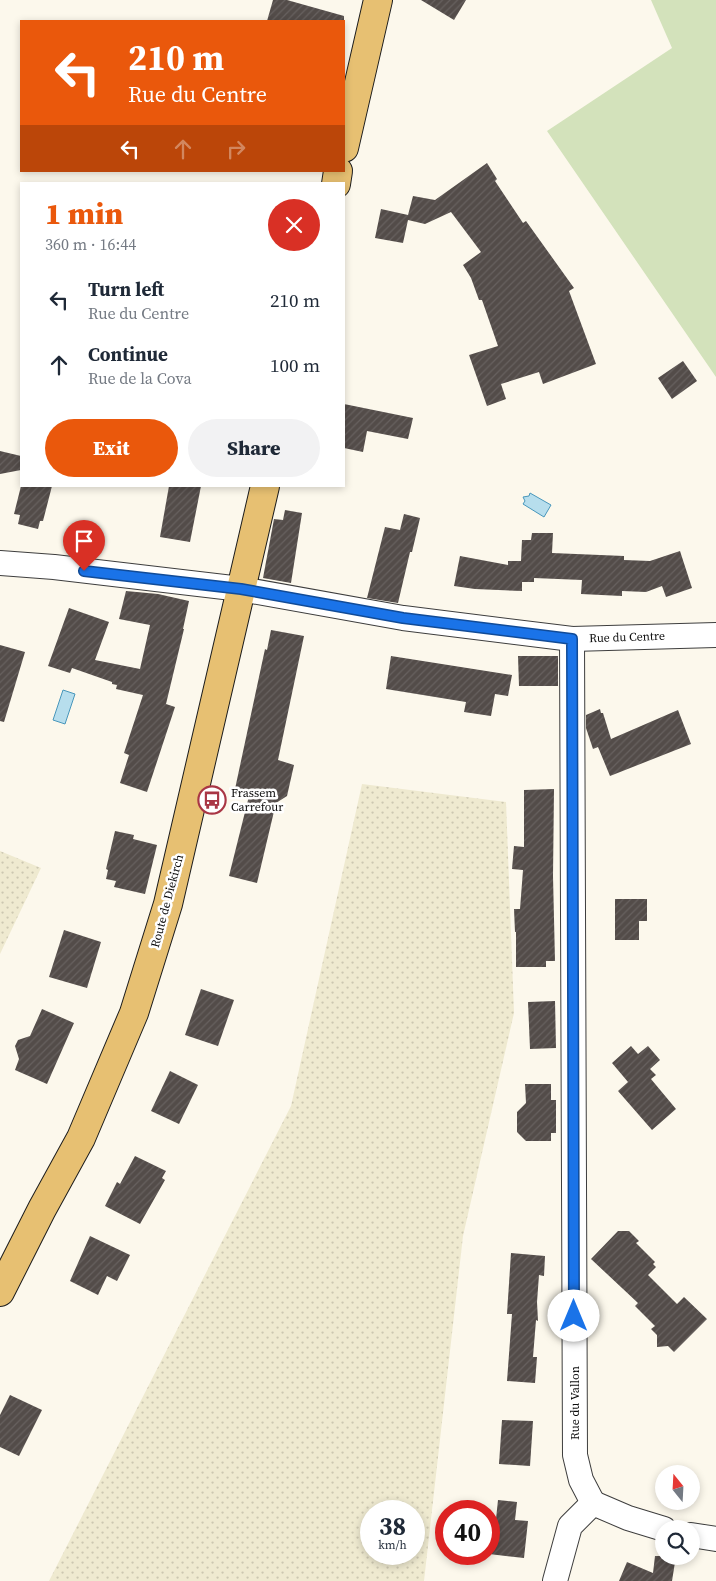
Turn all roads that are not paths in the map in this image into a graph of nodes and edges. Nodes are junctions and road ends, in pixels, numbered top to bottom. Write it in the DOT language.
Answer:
graph roads {
  1 [pos="378,0"];
  2 [pos="345,144"];
  3 [pos="265,487"];
  4 [pos="0,563"];
  5 [pos="241,589"];
  6 [pos="716,635"];
  7 [pos="572,639"];
  8 [pos="0,1292"];
  9 [pos="593,1503"];
  10 [pos="655,1526"];
  11 [pos="700,1536"];
  12 [pos="716,1539"];
  13 [pos="555,1581"];
  1 -- 2 [label="main road"];
  3 -- 5 [label="main road, Route de Diekirch"];
  4 -- 5 [label="street, Rue du Centre"];
  5 -- 7 [label="street, Rue du Centre"];
  5 -- 8 [label="main road, Route de Diekirch"];
  6 -- 7 [label="street, Rue du Centre"];
  7 -- 9 [label="street, Rue du Vallon"];
  9 -- 10 [label="street"];
  9 -- 13 [label="street"];
  11 -- 12 [label="street"];
}
